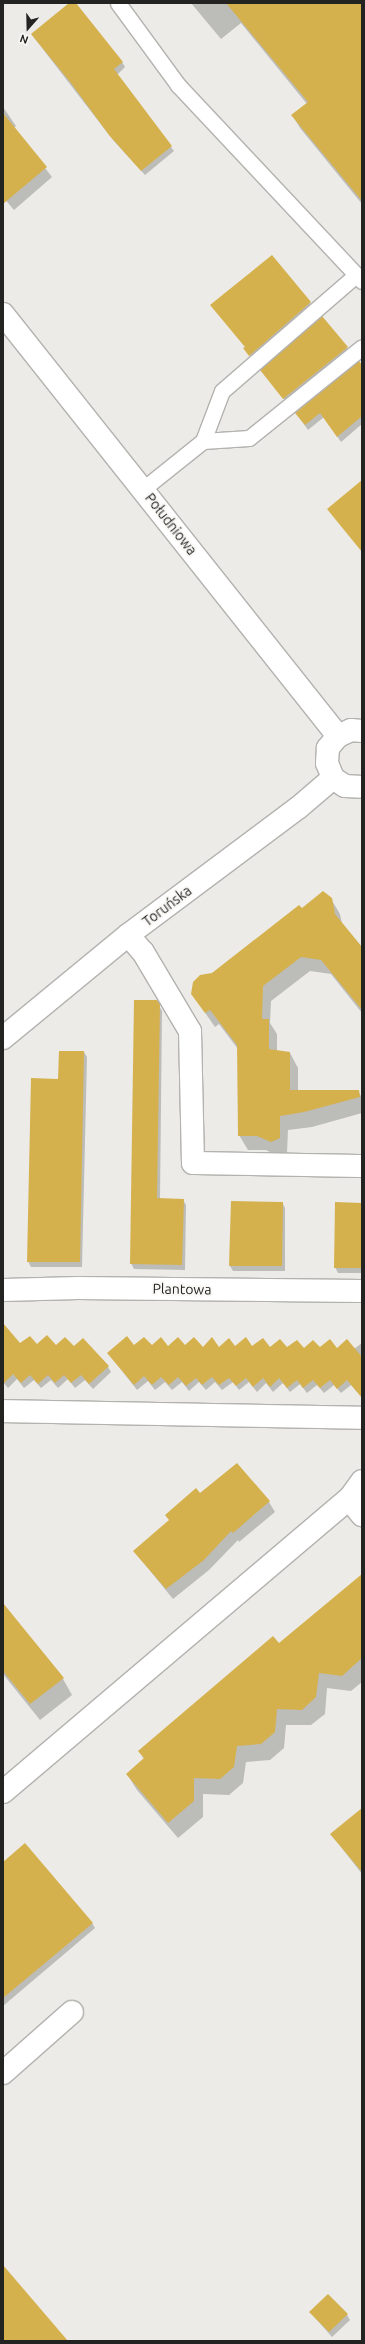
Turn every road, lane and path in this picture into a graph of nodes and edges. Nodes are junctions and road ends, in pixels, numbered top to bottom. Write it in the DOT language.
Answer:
graph roads {
  1 [pos="118,3"];
  2 [pos="359,278"];
  3 [pos="3,314"];
  4 [pos="362,347"];
  5 [pos="203,441"];
  6 [pos="143,489"];
  7 [pos="362,731"];
  8 [pos="338,736"];
  9 [pos="333,778"];
  10 [pos="362,787"];
  11 [pos="128,935"];
  12 [pos="3,1038"];
  13 [pos="362,1166"];
  14 [pos="3,1290"];
  15 [pos="362,1290"];
  16 [pos="3,1411"];
  17 [pos="362,1418"];
  18 [pos="362,1481"];
  19 [pos="355,1507"];
  20 [pos="3,1792"];
  21 [pos="72,2012"];
  22 [pos="3,2073"];
  1 -- 2 [label="lane"];
  2 -- 5 [label="lane"];
  3 -- 6 [label="street, Południowa"];
  4 -- 5 [label="lane"];
  5 -- 6 [label="lane"];
  6 -- 8 [label="street, Południowa"];
  7 -- 8 [label="street"];
  8 -- 9 [label="street"];
  9 -- 10 [label="street"];
  9 -- 11 [label="street, Toruńska"];
  11 -- 12 [label="street, Toruńska"];
  11 -- 13 [label="street"];
  14 -- 15 [label="street, Plantowa"];
  16 -- 17 [label="street"];
  18 -- 19 [label="street"];
  19 -- 20 [label="street"];
  21 -- 22 [label="street"];
}
